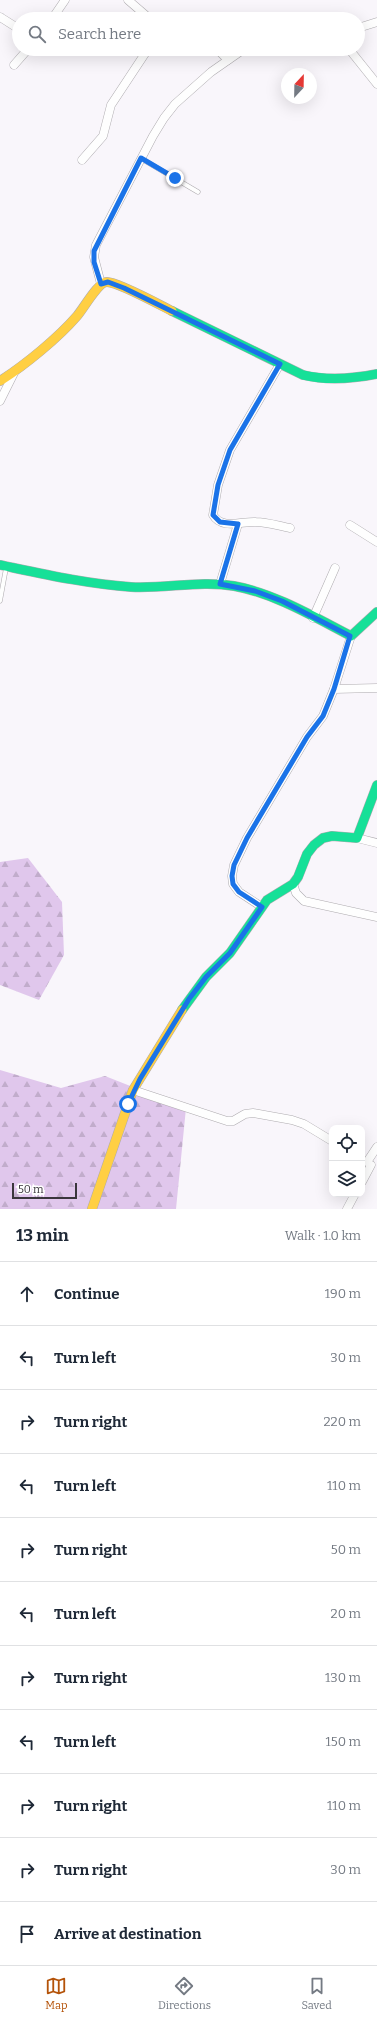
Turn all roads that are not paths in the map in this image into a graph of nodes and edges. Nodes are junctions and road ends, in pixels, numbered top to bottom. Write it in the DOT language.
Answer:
graph roads {
  1 [pos="65,0"];
  2 [pos="128,0"];
  3 [pos="57,12"];
  4 [pos="142,12"];
  5 [pos="0,17"];
  6 [pos="377,22"];
  7 [pos="12,25"];
  8 [pos="365,26"];
  9 [pos="22,56"];
  10 [pos="143,56"];
  11 [pos="224,56"];
  12 [pos="234,56"];
  13 [pos="355,56"];
  14 [pos="228,60"];
  15 [pos="14,65"];
  16 [pos="377,84"];
  17 [pos="141,158"];
  18 [pos="82,160"];
  19 [pos="198,192"];
  20 [pos="101,284"];
  21 [pos="280,364"];
  22 [pos="14,372"];
  23 [pos="377,374"];
  24 [pos="0,381"];
  25 [pos="0,401"];
  26 [pos="238,524"];
  27 [pos="350,525"];
  28 [pos="290,528"];
  29 [pos="377,542"];
  30 [pos="3,565"];
  31 [pos="335,568"];
  32 [pos="220,584"];
  33 [pos="0,601"];
  34 [pos="377,612"];
  35 [pos="313,618"];
  36 [pos="350,636"];
  37 [pos="377,688"];
  38 [pos="334,689"];
  39 [pos="377,785"];
  40 [pos="357,838"];
  41 [pos="377,843"];
  42 [pos="292,884"];
  43 [pos="262,907"];
  44 [pos="377,917"];
  45 [pos="133,1090"];
  46 [pos="329,1139"];
  47 [pos="377,1147"];
  48 [pos="369,1163"];
  49 [pos="365,1174"];
  50 [pos="353,1197"];
  51 [pos="92,1209"];
  52 [pos="347,1209"];
  1 -- 3 [label="street"];
  2 -- 4 [label="street"];
  5 -- 7 [label="street"];
  6 -- 8 [label="street"];
  9 -- 15 [label="street"];
  10 -- 18 [label="street"];
  11 -- 14 [label="street"];
  12 -- 14 [label="street"];
  13 -- 16 [label="street"];
  14 -- 17 [label="street"];
  17 -- 19 [label="lane"];
  17 -- 20 [label="street"];
  20 -- 21 [label="street"];
  20 -- 22 [label="street"];
  21 -- 23 [label="street"];
  21 -- 26 [label="street"];
  22 -- 24 [label="street"];
  22 -- 25 [label="street"];
  26 -- 28 [label="street"];
  26 -- 32 [label="street"];
  27 -- 29 [label="street"];
  30 -- 32 [label="street"];
  30 -- 33 [label="lane"];
  31 -- 35 [label="street"];
  32 -- 35 [label="street"];
  34 -- 36 [label="street"];
  35 -- 36 [label="street"];
  36 -- 38 [label="street"];
  37 -- 38 [label="street"];
  38 -- 43 [label="street"];
  39 -- 40 [label="street"];
  40 -- 41 [label="street"];
  40 -- 42 [label="street"];
  42 -- 43 [label="street"];
  42 -- 44 [label="street"];
  43 -- 45 [label="street"];
  45 -- 46 [label="street"];
  45 -- 51 [label="street"];
  47 -- 48 [label="street"];
  48 -- 49 [label="street"];
  50 -- 52 [label="street"];
}
